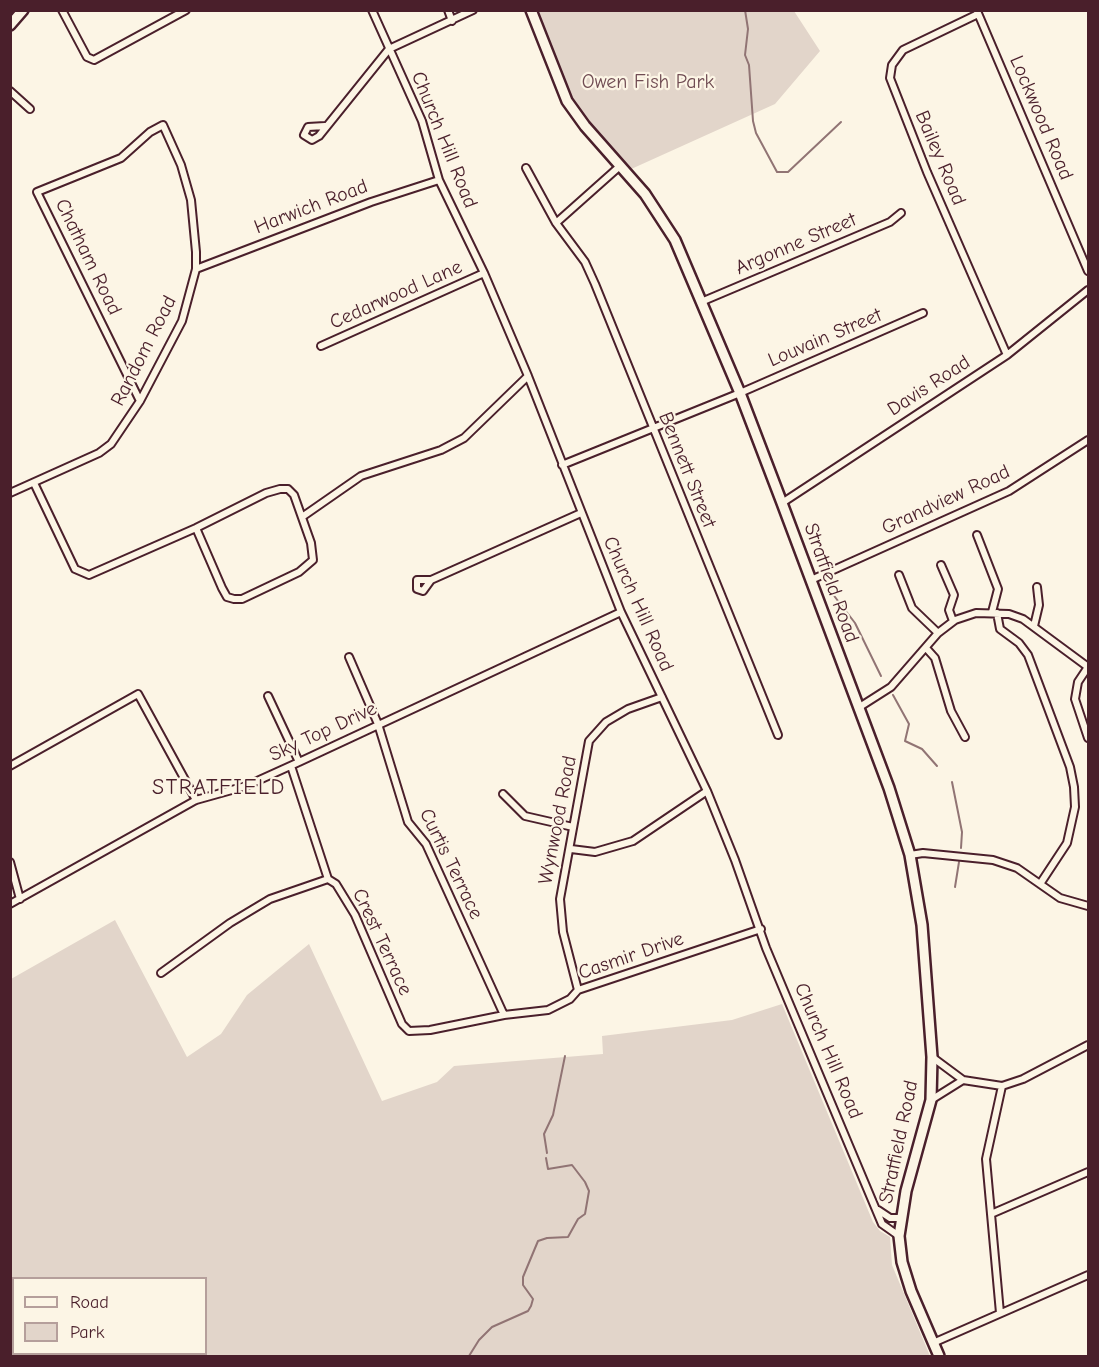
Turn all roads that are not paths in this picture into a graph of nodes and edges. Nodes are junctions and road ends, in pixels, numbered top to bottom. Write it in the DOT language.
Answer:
graph roads {
  1 [pos="16,10"];
  2 [pos="23,10"];
  3 [pos="62,10"];
  4 [pos="186,10"];
  5 [pos="372,10"];
  6 [pos="448,10"];
  7 [pos="473,10"];
  8 [pos="531,10"];
  9 [pos="977,12"];
  10 [pos="452,21"];
  11 [pos="10,23"];
  12 [pos="389,49"];
  13 [pos="10,91"];
  14 [pos="30,109"];
  15 [pos="163,125"];
  16 [pos="325,126"];
  17 [pos="620,165"];
  18 [pos="526,168"];
  19 [pos="439,180"];
  20 [pos="901,213"];
  21 [pos="556,223"];
  22 [pos="196,269"];
  23 [pos="1089,271"];
  24 [pos="484,273"];
  25 [pos="1089,290"];
  26 [pos="701,302"];
  27 [pos="923,313"];
  28 [pos="321,346"];
  29 [pos="1007,355"];
  30 [pos="528,376"];
  31 [pos="740,393"];
  32 [pos="140,401"];
  33 [pos="653,428"];
  34 [pos="1089,440"];
  35 [pos="562,465"];
  36 [pos="34,483"];
  37 [pos="10,493"];
  38 [pos="782,503"];
  39 [pos="581,513"];
  40 [pos="302,516"];
  41 [pos="196,528"];
  42 [pos="976,536"];
  43 [pos="941,565"];
  44 [pos="899,575"];
  45 [pos="431,580"];
  46 [pos="811,580"];
  47 [pos="1037,587"];
  48 [pos="621,612"];
  49 [pos="994,613"];
  50 [pos="953,621"];
  51 [pos="1034,626"];
  52 [pos="938,633"];
  53 [pos="926,648"];
  54 [pos="349,657"];
  55 [pos="1088,667"];
  56 [pos="267,696"];
  57 [pos="662,697"];
  58 [pos="858,708"];
  59 [pos="378,724"];
  60 [pos="778,735"];
  61 [pos="965,736"];
  62 [pos="1089,738"];
  63 [pos="299,762"];
  64 [pos="10,766"];
  65 [pos="291,766"];
  66 [pos="707,791"];
  67 [pos="503,794"];
  68 [pos="196,800"];
  69 [pos="573,827"];
  70 [pos="571,849"];
  71 [pos="910,855"];
  72 [pos="10,862"];
  73 [pos="328,879"];
  74 [pos="1040,884"];
  75 [pos="20,899"];
  76 [pos="10,904"];
  77 [pos="1089,906"];
  78 [pos="760,929"];
  79 [pos="161,973"];
  80 [pos="578,990"];
  81 [pos="504,1015"];
  82 [pos="410,1031"];
  83 [pos="1089,1045"];
  84 [pos="932,1057"];
  85 [pos="963,1080"];
  86 [pos="1002,1086"];
  87 [pos="930,1100"];
  88 [pos="1089,1172"];
  89 [pos="878,1209"];
  90 [pos="991,1214"];
  91 [pos="901,1218"];
  92 [pos="899,1236"];
  93 [pos="1089,1275"];
  94 [pos="1000,1313"];
  95 [pos="933,1343"];
  96 [pos="939,1356"];
  1 -- 11 [label="street"];
  2 -- 11 [label="main road"];
  3 -- 4 [label="street"];
  5 -- 12 [label="street, Church Hill Road"];
  6 -- 10 [label="street"];
  7 -- 10 [label="street"];
  8 -- 17 [label="main road, Stratfield Road"];
  9 -- 23 [label="street, Lockwood Road"];
  9 -- 29 [label="street, Bailey Road"];
  10 -- 12 [label="street"];
  12 -- 16 [label="street"];
  12 -- 19 [label="street, Church Hill Road"];
  13 -- 14 [label="street"];
  15 -- 22 [label="street, Random Road"];
  15 -- 32 [label="street, Chatham Road"];
  17 -- 21 [label="street"];
  17 -- 26 [label="main road, Stratfield Road"];
  18 -- 21 [label="street, Bennett Street"];
  19 -- 22 [label="street, Harwich Road"];
  19 -- 24 [label="street, Church Hill Road"];
  20 -- 26 [label="street, Argonne Street"];
  21 -- 33 [label="street, Bennett Street"];
  22 -- 32 [label="street, Random Road"];
  24 -- 28 [label="street, Cedarwood Lane"];
  24 -- 30 [label="street, Church Hill Road"];
  25 -- 29 [label="street, Davis Road"];
  26 -- 31 [label="main road, Stratfield Road"];
  27 -- 31 [label="street, Louvain Street"];
  29 -- 38 [label="street, Davis Road"];
  30 -- 35 [label="street, Church Hill Road"];
  30 -- 40 [label="street"];
  31 -- 33 [label="street, Louvain Street"];
  31 -- 38 [label="main road, Stratfield Road"];
  32 -- 36 [label="street, Random Road"];
  33 -- 35 [label="street, Louvain Street"];
  33 -- 60 [label="street, Bennett Street"];
  34 -- 46 [label="street, Grandview Road"];
  35 -- 39 [label="street, Church Hill Road"];
  36 -- 37 [label="street, Random Road"];
  36 -- 41 [label="street"];
  38 -- 46 [label="main road, Stratfield Road"];
  39 -- 45 [label="street"];
  39 -- 48 [label="street, Church Hill Road"];
  40 -- 41 [label="street"];
  40 -- 41 [label="street"];
  42 -- 49 [label="street"];
  43 -- 50 [label="street"];
  44 -- 52 [label="street"];
  46 -- 58 [label="main road, Stratfield Road"];
  47 -- 51 [label="street"];
  48 -- 57 [label="street, Church Hill Road"];
  48 -- 59 [label="street, Sky Top Drive"];
  49 -- 50 [label="street"];
  49 -- 51 [label="street"];
  49 -- 74 [label="street"];
  50 -- 52 [label="street"];
  51 -- 55 [label="street"];
  52 -- 53 [label="street"];
  53 -- 58 [label="street"];
  53 -- 61 [label="street"];
  54 -- 59 [label="street, Curtis Terrace"];
  55 -- 62 [label="street"];
  56 -- 63 [label="street"];
  57 -- 66 [label="street, Church Hill Road"];
  57 -- 69 [label="street, Wynwood Road"];
  58 -- 71 [label="main road, Stratfield Road"];
  59 -- 63 [label="street, Sky Top Drive"];
  59 -- 81 [label="street, Curtis Terrace"];
  63 -- 65 [label="street, Sky Top Drive"];
  64 -- 68 [label="street"];
  65 -- 68 [label="street, Sky Top Drive"];
  65 -- 73 [label="street, Crest Terrace"];
  66 -- 70 [label="street"];
  66 -- 78 [label="street, Church Hill Road"];
  67 -- 69 [label="street"];
  68 -- 75 [label="street, Sky Top Drive"];
  69 -- 70 [label="street, Wynwood Road"];
  70 -- 80 [label="street, Wynwood Road"];
  71 -- 74 [label="street"];
  71 -- 84 [label="main road, Stratfield Road"];
  72 -- 75 [label="street"];
  73 -- 79 [label="street"];
  73 -- 82 [label="street, Crest Terrace"];
  74 -- 77 [label="street"];
  75 -- 76 [label="street, Sky Top Drive"];
  78 -- 80 [label="street, Casmir Drive"];
  78 -- 89 [label="street, Church Hill Road"];
  80 -- 81 [label="street, Casmir Drive"];
  81 -- 82 [label="street, Casmir Drive"];
  83 -- 86 [label="street"];
  84 -- 85 [label="street"];
  84 -- 87 [label="main road, Stratfield Road"];
  85 -- 86 [label="street"];
  85 -- 87 [label="street"];
  86 -- 90 [label="street"];
  87 -- 91 [label="main road, Stratfield Road"];
  88 -- 90 [label="street"];
  89 -- 91 [label="street"];
  89 -- 92 [label="street, Church Hill Road"];
  90 -- 94 [label="street"];
  91 -- 92 [label="main road, Stratfield Road"];
  92 -- 95 [label="main road, Stratfield Road"];
  93 -- 94 [label="street"];
  94 -- 95 [label="street"];
  95 -- 96 [label="main road, Stratfield Road"];
}
